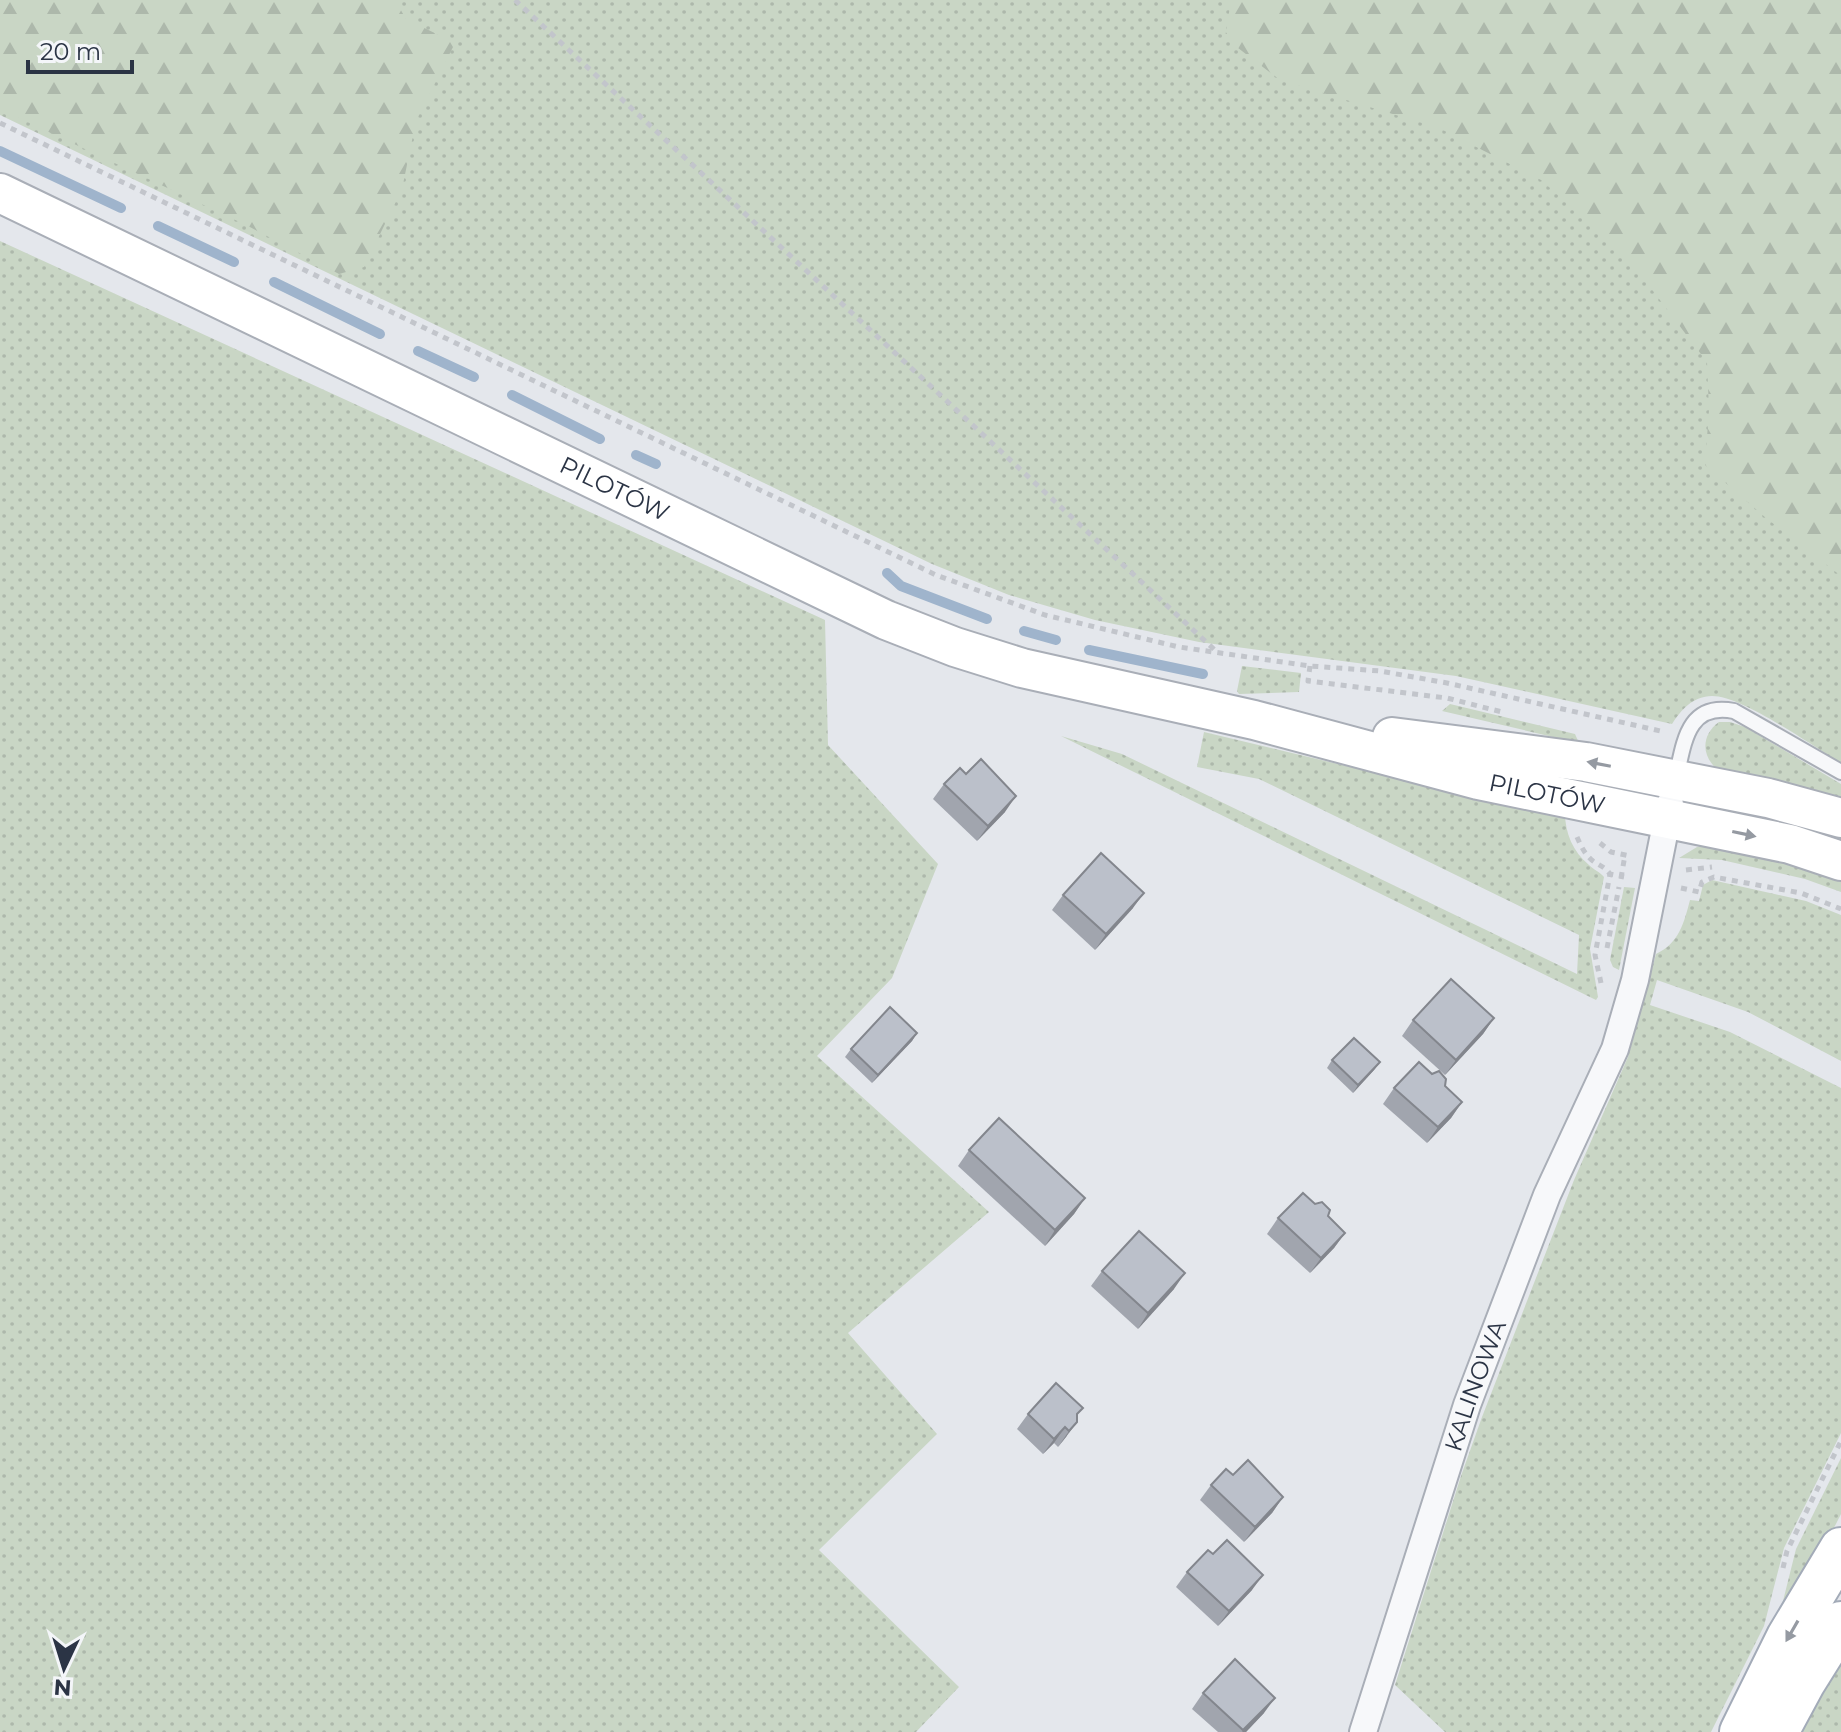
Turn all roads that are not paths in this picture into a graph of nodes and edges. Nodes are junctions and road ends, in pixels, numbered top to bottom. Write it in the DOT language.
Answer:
graph roads {
  1 [pos="0,193"];
  2 [pos="1254,720"];
  3 [pos="1841,772"];
  4 [pos="1676,778"];
  5 [pos="1667,818"];
  6 [pos="1841,818"];
  7 [pos="1841,861"];
  8 [pos="1841,1549"];
  9 [pos="1841,1623"];
  10 [pos="1363,1732"];
  11 [pos="1741,1732"];
  12 [pos="1777,1732"];
  1 -- 2 [label="main road, PILOTÓW"];
  4 -- 2 [label="main road, PILOTÓW, one-way"];
  2 -- 5 [label="main road, PILOTÓW"];
  3 -- 4 [label="lane"];
  4 -- 5 [label="street, KALINOWA"];
  4 -- 6 [label="main road, PILOTÓW"];
  5 -- 7 [label="main road, PILOTÓW, one-way"];
  5 -- 10 [label="street, KALINOWA"];
  8 -- 11 [label="main road, one-way"];
  9 -- 12 [label="main road"];
}
